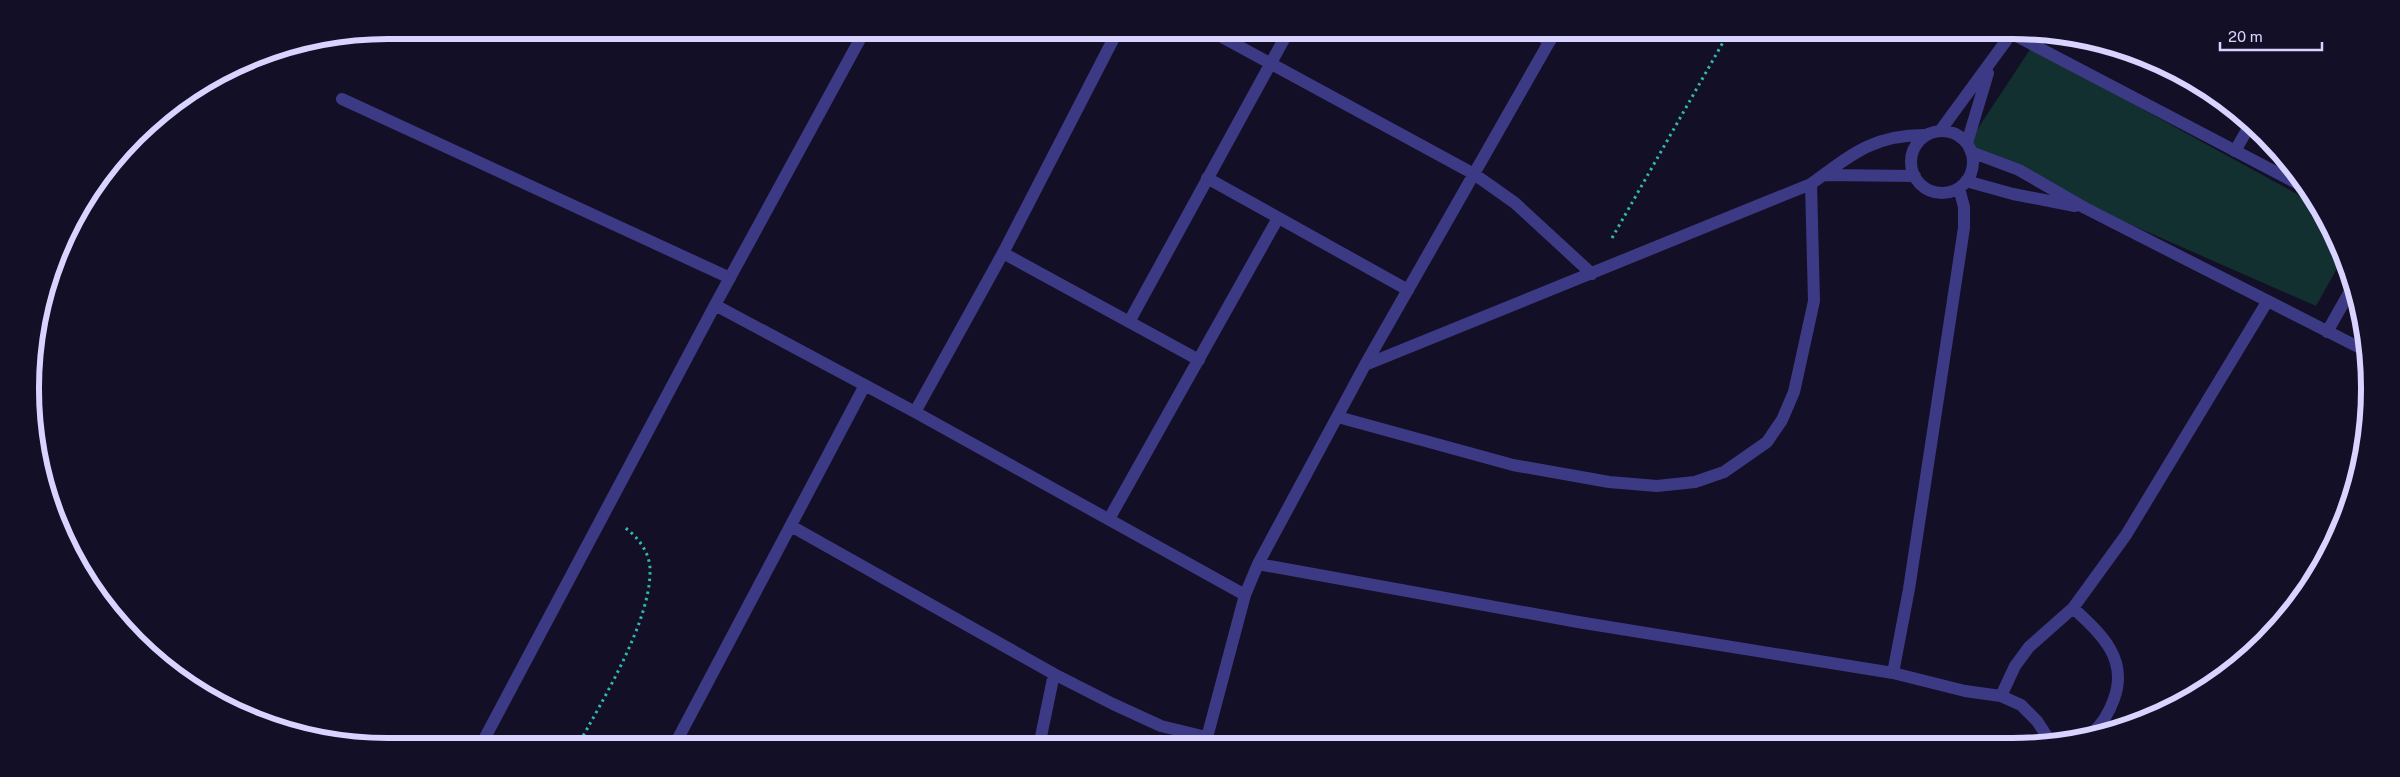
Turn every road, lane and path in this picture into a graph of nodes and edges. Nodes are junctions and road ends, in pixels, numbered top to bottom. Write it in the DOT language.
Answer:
graph roads {
  1 [pos="860,39"];
  2 [pos="1113,39"];
  3 [pos="1225,39"];
  4 [pos="1284,39"];
  5 [pos="1551,39"];
  6 [pos="1725,39"];
  7 [pos="2006,39"];
  8 [pos="2026,39"];
  9 [pos="1271,64"];
  10 [pos="1990,66"];
  11 [pos="342,99"];
  12 [pos="2247,130"];
  13 [pos="1940,131"];
  14 [pos="1924,135"];
  15 [pos="1969,148"];
  16 [pos="2235,151"];
  17 [pos="1474,174"];
  18 [pos="1824,175"];
  19 [pos="1915,176"];
  20 [pos="1207,178"];
  21 [pos="2293,181"];
  22 [pos="1811,184"];
  23 [pos="1963,184"];
  24 [pos="2085,208"];
  25 [pos="1278,218"];
  26 [pos="1003,253"];
  27 [pos="1592,274"];
  28 [pos="730,278"];
  29 [pos="1408,290"];
  30 [pos="2348,295"];
  31 [pos="2267,302"];
  32 [pos="715,305"];
  33 [pos="1129,322"];
  34 [pos="2327,332"];
  35 [pos="2359,347"];
  36 [pos="1199,360"];
  37 [pos="1365,365"];
  38 [pos="865,385"];
  39 [pos="916,412"];
  40 [pos="1338,417"];
  41 [pos="605,512"];
  42 [pos="1109,519"];
  43 [pos="791,526"];
  44 [pos="1258,564"];
  45 [pos="1245,595"];
  46 [pos="2073,608"];
  47 [pos="1893,673"];
  48 [pos="1054,674"];
  49 [pos="2001,696"];
  50 [pos="2097,727"];
  51 [pos="2047,736"];
  52 [pos="485,738"];
  53 [pos="582,738"];
  54 [pos="678,738"];
  55 [pos="1041,738"];
  56 [pos="1197,738"];
  57 [pos="1207,738"];
  1 -- 28 [label="street"];
  2 -- 26 [label="street"];
  3 -- 9 [label="street"];
  4 -- 9 [label="street"];
  5 -- 17 [label="street"];
  6 -- 27 [label="path"];
  7 -- 10 [label="street"];
  8 -- 16 [label="street"];
  9 -- 17 [label="street"];
  9 -- 20 [label="street"];
  10 -- 13 [label="street"];
  10 -- 15 [label="street"];
  11 -- 28 [label="street"];
  12 -- 16 [label="street"];
  13 -- 14 [label="street"];
  13 -- 15 [label="street"];
  14 -- 18 [label="street"];
  14 -- 19 [label="street"];
  15 -- 23 [label="street"];
  15 -- 24 [label="street"];
  16 -- 21 [label="street"];
  17 -- 27 [label="street"];
  17 -- 29 [label="street"];
  18 -- 19 [label="street"];
  18 -- 22 [label="street"];
  19 -- 23 [label="street"];
  20 -- 25 [label="street"];
  20 -- 33 [label="street"];
  22 -- 27 [label="street"];
  22 -- 40 [label="street"];
  23 -- 24 [label="street"];
  23 -- 47 [label="street"];
  24 -- 31 [label="street"];
  25 -- 29 [label="street"];
  25 -- 36 [label="street"];
  26 -- 33 [label="street"];
  26 -- 39 [label="street"];
  27 -- 37 [label="street"];
  28 -- 32 [label="street"];
  29 -- 37 [label="street"];
  30 -- 34 [label="street"];
  31 -- 34 [label="street"];
  31 -- 46 [label="street"];
  32 -- 38 [label="street"];
  32 -- 41 [label="street"];
  33 -- 36 [label="street"];
  34 -- 35 [label="street"];
  36 -- 42 [label="street"];
  37 -- 40 [label="street"];
  38 -- 39 [label="street"];
  38 -- 43 [label="street"];
  39 -- 42 [label="street"];
  40 -- 44 [label="street"];
  41 -- 52 [label="street"];
  41 -- 53 [label="path"];
  42 -- 45 [label="street"];
  43 -- 48 [label="street"];
  43 -- 54 [label="street"];
  44 -- 45 [label="street"];
  44 -- 47 [label="street"];
  45 -- 57 [label="street"];
  46 -- 49 [label="street"];
  46 -- 50 [label="street"];
  47 -- 49 [label="street"];
  48 -- 55 [label="street"];
  48 -- 56 [label="street"];
  49 -- 51 [label="street"];
}
